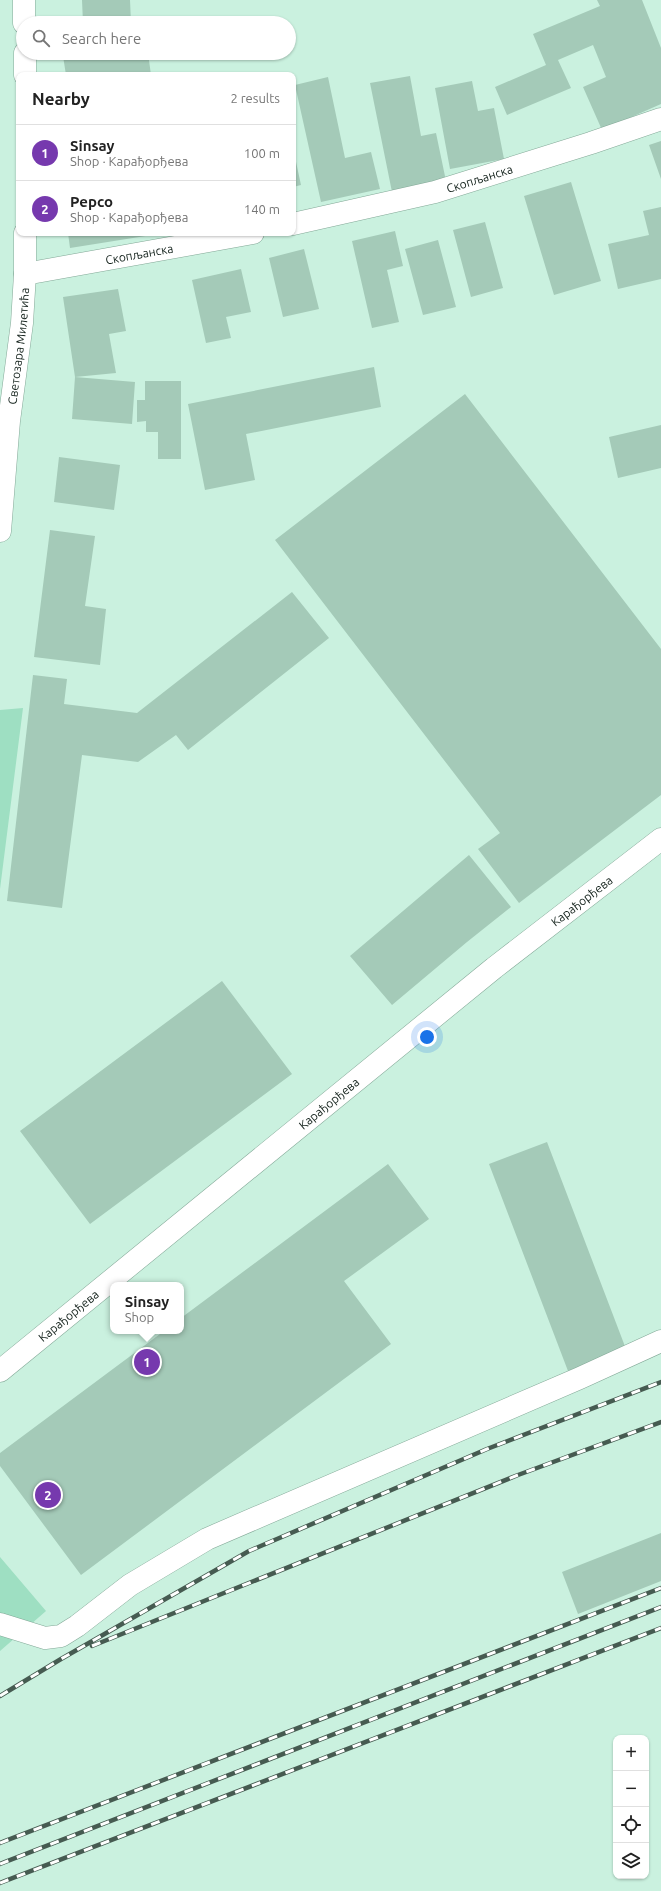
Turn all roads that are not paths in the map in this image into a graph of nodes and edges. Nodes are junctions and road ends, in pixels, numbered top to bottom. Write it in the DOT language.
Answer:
graph roads {
  1 [pos="24,0"];
  2 [pos="24,16"];
  3 [pos="24,60"];
  4 [pos="25,72"];
  5 [pos="661,119"];
  6 [pos="296,223"];
  7 [pos="25,236"];
  8 [pos="236,236"];
  9 [pos="25,274"];
  10 [pos="4,420"];
  11 [pos="0,531"];
  12 [pos="661,838"];
  13 [pos="110,1282"];
  14 [pos="110,1282"];
  15 [pos="661,1341"];
  16 [pos="0,1372"];
  17 [pos="0,1624"];
  1 -- 2 [label="street"];
  3 -- 4 [label="street"];
  5 -- 6 [label="street, Скопљанска"];
  7 -- 9 [label="street, Светозара Милетића"];
  8 -- 9 [label="street, Скопљанска"];
  9 -- 10 [label="street, Светозара Милетића"];
  10 -- 11 [label="street, Светозара Милетића"];
  12 -- 13 [label="street, Карађорђева"];
  14 -- 16 [label="street, Карађорђева"];
  15 -- 17 [label="street"];
}
